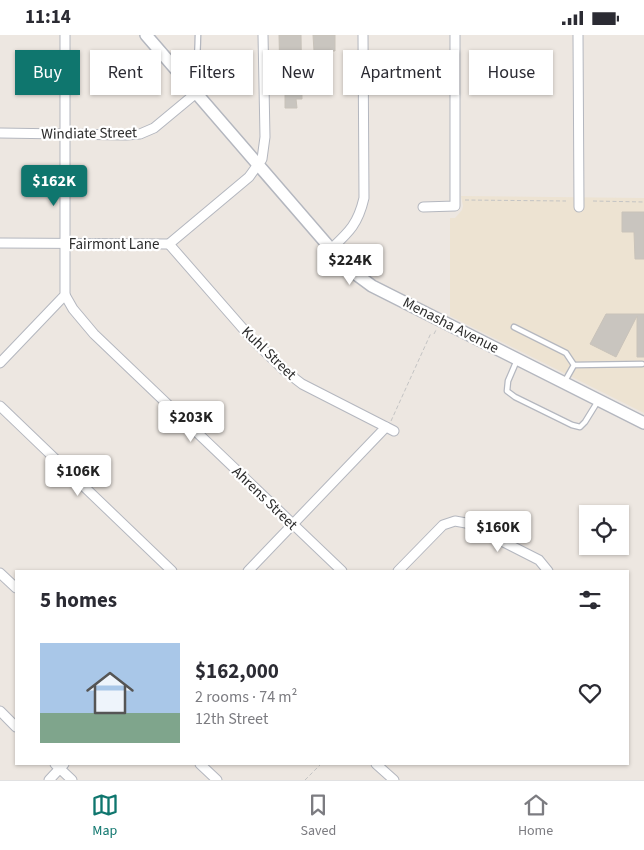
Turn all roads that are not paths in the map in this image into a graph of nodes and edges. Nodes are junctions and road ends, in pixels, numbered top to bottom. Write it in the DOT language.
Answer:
graph roads {
  1 [pos="65,35"];
  2 [pos="146,35"];
  3 [pos="198,35"];
  4 [pos="263,35"];
  5 [pos="362,35"];
  6 [pos="455,35"];
  7 [pos="578,35"];
  8 [pos="196,50"];
  9 [pos="171,65"];
  10 [pos="193,95"];
  11 [pos="197,95"];
  12 [pos="0,133"];
  13 [pos="65,134"];
  14 [pos="258,166"];
  15 [pos="423,207"];
  16 [pos="579,207"];
  17 [pos="0,243"];
  18 [pos="66,244"];
  19 [pos="170,244"];
  20 [pos="331,249"];
  21 [pos="65,295"];
  22 [pos="514,327"];
  23 [pos="517,359"];
  24 [pos="0,363"];
  25 [pos="642,364"];
  26 [pos="574,365"];
  27 [pos="564,383"];
  28 [pos="598,400"];
  29 [pos="0,406"];
  30 [pos="644,423"];
  31 [pos="293,524"];
  32 [pos="171,570"];
  33 [pos="249,570"];
  34 [pos="341,570"];
  35 [pos="399,570"];
  36 [pos="547,570"];
  37 [pos="0,573"];
  38 [pos="15,587"];
  39 [pos="0,711"];
  40 [pos="15,726"];
  41 [pos="60,765"];
  42 [pos="201,765"];
  43 [pos="377,765"];
  44 [pos="49,780"];
  45 [pos="72,780"];
  46 [pos="218,780"];
  47 [pos="394,780"];
  1 -- 13 [label="street"];
  2 -- 9 [label="street, Menasha Avenue"];
  3 -- 8 [label="lane"];
  4 -- 14 [label="street"];
  5 -- 20 [label="street"];
  6 -- 15 [label="street"];
  7 -- 16 [label="street"];
  10 -- 13 [label="street, Windiate Street"];
  11 -- 14 [label="street, Menasha Avenue"];
  12 -- 13 [label="street, Windiate Street"];
  13 -- 18 [label="street"];
  14 -- 19 [label="street, Fairmont Lane"];
  14 -- 20 [label="street, Menasha Avenue"];
  17 -- 18 [label="street, Fairmont Lane"];
  18 -- 19 [label="street, Fairmont Lane"];
  18 -- 21 [label="street"];
  19 -- 31 [label="street, Kuhl Street"];
  20 -- 23 [label="street, Menasha Avenue"];
  21 -- 24 [label="street"];
  21 -- 31 [label="street, Ahrens Street"];
  22 -- 26 [label="lane"];
  23 -- 27 [label="street, Menasha Avenue"];
  23 -- 28 [label="lane"];
  25 -- 26 [label="lane"];
  26 -- 27 [label="lane"];
  27 -- 28 [label="street, Menasha Avenue"];
  28 -- 30 [label="street, Menasha Avenue"];
  29 -- 32 [label="street"];
  31 -- 33 [label="street"];
  31 -- 34 [label="street, Ahrens Street"];
  35 -- 36 [label="street"];
  37 -- 38 [label="street"];
  39 -- 40 [label="street"];
  41 -- 44 [label="street"];
  41 -- 45 [label="street"];
  42 -- 46 [label="street"];
  43 -- 47 [label="street"];
}
